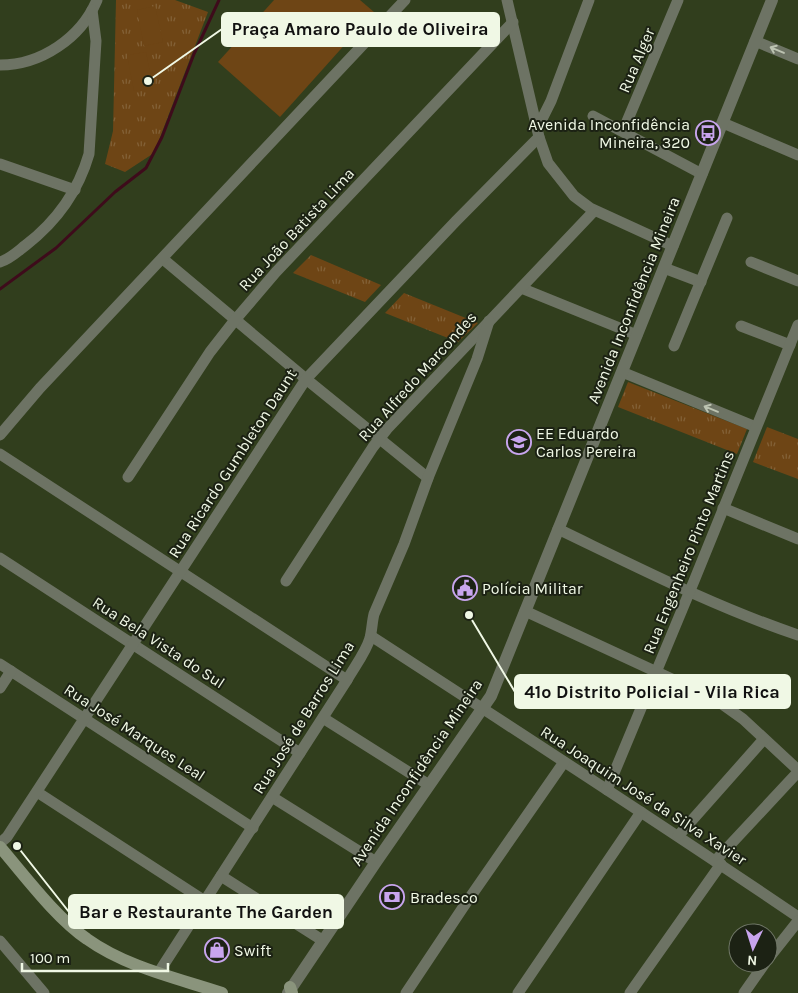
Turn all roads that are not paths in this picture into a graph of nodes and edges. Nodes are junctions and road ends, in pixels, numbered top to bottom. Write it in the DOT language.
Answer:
graph roads {
  1 [pos="405,0"];
  2 [pos="507,0"];
  3 [pos="589,0"];
  4 [pos="678,0"];
  5 [pos="772,0"];
  6 [pos="95,5"];
  7 [pos="512,22"];
  8 [pos="755,41"];
  9 [pos="798,59"];
  10 [pos="0,65"];
  11 [pos="593,116"];
  12 [pos="723,123"];
  13 [pos="623,132"];
  14 [pos="538,133"];
  15 [pos="798,155"];
  16 [pos="0,164"];
  17 [pos="702,174"];
  18 [pos="75,190"];
  19 [pos="594,211"];
  20 [pos="727,218"];
  21 [pos="673,246"];
  22 [pos="163,259"];
  23 [pos="0,262"];
  24 [pos="751,262"];
  25 [pos="664,268"];
  26 [pos="798,281"];
  27 [pos="701,282"];
  28 [pos="521,288"];
  29 [pos="235,320"];
  30 [pos="489,321"];
  31 [pos="798,325"];
  32 [pos="741,326"];
  33 [pos="637,335"];
  34 [pos="790,345"];
  35 [pos="674,346"];
  36 [pos="622,372"];
  37 [pos="306,379"];
  38 [pos="756,427"];
  39 [pos="0,435"];
  40 [pos="379,439"];
  41 [pos="0,454"];
  42 [pos="128,476"];
  43 [pos="428,478"];
  44 [pos="724,508"];
  45 [pos="558,529"];
  46 [pos="798,539"];
  47 [pos="0,558"];
  48 [pos="180,571"];
  49 [pos="286,581"];
  50 [pos="690,592"];
  51 [pos="525,611"];
  52 [pos="798,635"];
  53 [pos="371,636"];
  54 [pos="133,644"];
  55 [pos="0,664"];
  56 [pos="11,671"];
  57 [pos="656,672"];
  58 [pos="347,680"];
  59 [pos="0,688"];
  60 [pos="483,707"];
  61 [pos="85,718"];
  62 [pos="323,718"];
  63 [pos="764,739"];
  64 [pos="300,753"];
  65 [pos="564,762"];
  66 [pos="798,771"];
  67 [pos="429,785"];
  68 [pos="607,790"];
  69 [pos="36,792"];
  70 [pos="272,797"];
  71 [pos="641,812"];
  72 [pos="252,828"];
  73 [pos="678,836"];
  74 [pos="0,845"];
  75 [pos="376,862"];
  76 [pos="718,862"];
  77 [pos="221,876"];
  78 [pos="205,901"];
  79 [pos="798,917"];
  80 [pos="798,921"];
  81 [pos="322,940"];
  82 [pos="0,941"];
  83 [pos="778,946"];
  84 [pos="159,972"];
  85 [pos="758,973"];
  86 [pos="290,991"];
  87 [pos="44,993"];
  88 [pos="222,993"];
  89 [pos="406,993"];
  90 [pos="518,993"];
  91 [pos="630,993"];
  92 [pos="744,993"];
  1 -- 22 [label="street"];
  2 -- 7 [label="street"];
  3 -- 14 [label="street, Rua Ricardo Gumbleton Daunt"];
  4 -- 13 [label="street, Rua Alger"];
  5 -- 8 [label="street, Avenida Inconfidência Mineira"];
  6 -- 10 [label="street"];
  6 -- 18 [label="street"];
  7 -- 14 [label="street"];
  7 -- 29 [label="street, Rua João Batista Lima"];
  9 -- 8 [label="street, one-way"];
  8 -- 12 [label="street, Avenida Inconfidência Mineira"];
  11 -- 13 [label="street"];
  12 -- 15 [label="street"];
  12 -- 17 [label="street, Avenida Inconfidência Mineira"];
  13 -- 17 [label="street"];
  14 -- 19 [label="street"];
  14 -- 37 [label="street, Rua Ricardo Gumbleton Daunt"];
  16 -- 18 [label="street"];
  17 -- 21 [label="street, Avenida Inconfidência Mineira"];
  18 -- 23 [label="street"];
  19 -- 21 [label="street"];
  19 -- 28 [label="street, Rua Alfredo Marcondes"];
  20 -- 27 [label="street"];
  21 -- 25 [label="street, Avenida Inconfidência Mineira"];
  22 -- 29 [label="street"];
  22 -- 39 [label="street"];
  24 -- 26 [label="street"];
  25 -- 27 [label="street"];
  25 -- 33 [label="street, Avenida Inconfidência Mineira"];
  27 -- 35 [label="street"];
  28 -- 30 [label="street, Rua Alfredo Marcondes"];
  28 -- 33 [label="street"];
  29 -- 37 [label="street"];
  29 -- 42 [label="street, Rua João Batista Lima"];
  30 -- 40 [label="street, Rua Alfredo Marcondes"];
  30 -- 43 [label="street, Rua José de Barros Lima"];
  31 -- 34 [label="street, Rua Engenheiro Pinto Martins"];
  32 -- 34 [label="street"];
  33 -- 36 [label="street, Avenida Inconfidência Mineira"];
  34 -- 38 [label="street, Rua Engenheiro Pinto Martins"];
  38 -- 36 [label="street, one-way"];
  36 -- 45 [label="street, Avenida Inconfidência Mineira"];
  37 -- 40 [label="street"];
  37 -- 48 [label="street, Rua Ricardo Gumbleton Daunt"];
  38 -- 44 [label="street, Rua Engenheiro Pinto Martins"];
  40 -- 43 [label="street"];
  40 -- 49 [label="street, Rua Alfredo Marcondes"];
  41 -- 48 [label="street"];
  43 -- 53 [label="street, Rua José de Barros Lima"];
  44 -- 46 [label="street"];
  44 -- 50 [label="street, Rua Engenheiro Pinto Martins"];
  45 -- 50 [label="street"];
  45 -- 51 [label="street, Avenida Inconfidência Mineira"];
  47 -- 54 [label="street, Rua Bela Vista do Sul"];
  48 -- 54 [label="street, Rua Ricardo Gumbleton Daunt"];
  48 -- 58 [label="street"];
  50 -- 52 [label="street"];
  50 -- 57 [label="street, Rua Engenheiro Pinto Martins"];
  51 -- 57 [label="street"];
  51 -- 60 [label="street, Avenida Inconfidência Mineira"];
  53 -- 58 [label="street, Rua José de Barros Lima"];
  53 -- 60 [label="street, Rua Joaquim José da Silva Xavier"];
  54 -- 61 [label="street, Rua Ricardo Gumbleton Daunt"];
  54 -- 64 [label="street, Rua Bela Vista do Sul"];
  55 -- 56 [label="street, Rua José Marques Leal"];
  56 -- 59 [label="street"];
  56 -- 61 [label="street, Rua José Marques Leal"];
  57 -- 63 [label="street"];
  57 -- 68 [label="street, Rua Engenheiro Pinto Martins"];
  58 -- 62 [label="street, Rua José de Barros Lima"];
  60 -- 65 [label="street, Rua Joaquim José da Silva Xavier"];
  60 -- 67 [label="street, Avenida Inconfidência Mineira"];
  61 -- 69 [label="street, Rua Ricardo Gumbleton Daunt"];
  61 -- 72 [label="street, Rua José Marques Leal"];
  62 -- 64 [label="street, Rua José de Barros Lima"];
  62 -- 67 [label="street"];
  63 -- 66 [label="street"];
  63 -- 73 [label="street"];
  64 -- 70 [label="street, Rua José de Barros Lima"];
  65 -- 68 [label="street, Rua Joaquim José da Silva Xavier"];
  65 -- 89 [label="street"];
  66 -- 76 [label="street"];
  67 -- 75 [label="street, Avenida Inconfidência Mineira"];
  68 -- 71 [label="street, Rua Joaquim José da Silva Xavier"];
  69 -- 74 [label="street, Rua Ricardo Gumbleton Daunt"];
  69 -- 78 [label="street"];
  70 -- 72 [label="street, Rua José de Barros Lima"];
  70 -- 75 [label="street"];
  71 -- 73 [label="street, Rua Joaquim José da Silva Xavier"];
  71 -- 90 [label="street"];
  72 -- 77 [label="street, Rua José de Barros Lima"];
  73 -- 76 [label="street, Rua Joaquim José da Silva Xavier"];
  74 -- 84 [label="main road"];
  75 -- 81 [label="street, Avenida Inconfidência Mineira"];
  76 -- 79 [label="street, Rua Joaquim José da Silva Xavier"];
  76 -- 91 [label="street"];
  77 -- 78 [label="street, Rua José de Barros Lima"];
  77 -- 81 [label="street"];
  78 -- 84 [label="street, Rua José de Barros Lima"];
  80 -- 83 [label="street"];
  81 -- 86 [label="street, Avenida Inconfidência Mineira"];
  82 -- 87 [label="street"];
  84 -- 88 [label="main road"];
  85 -- 92 [label="street"];
}
